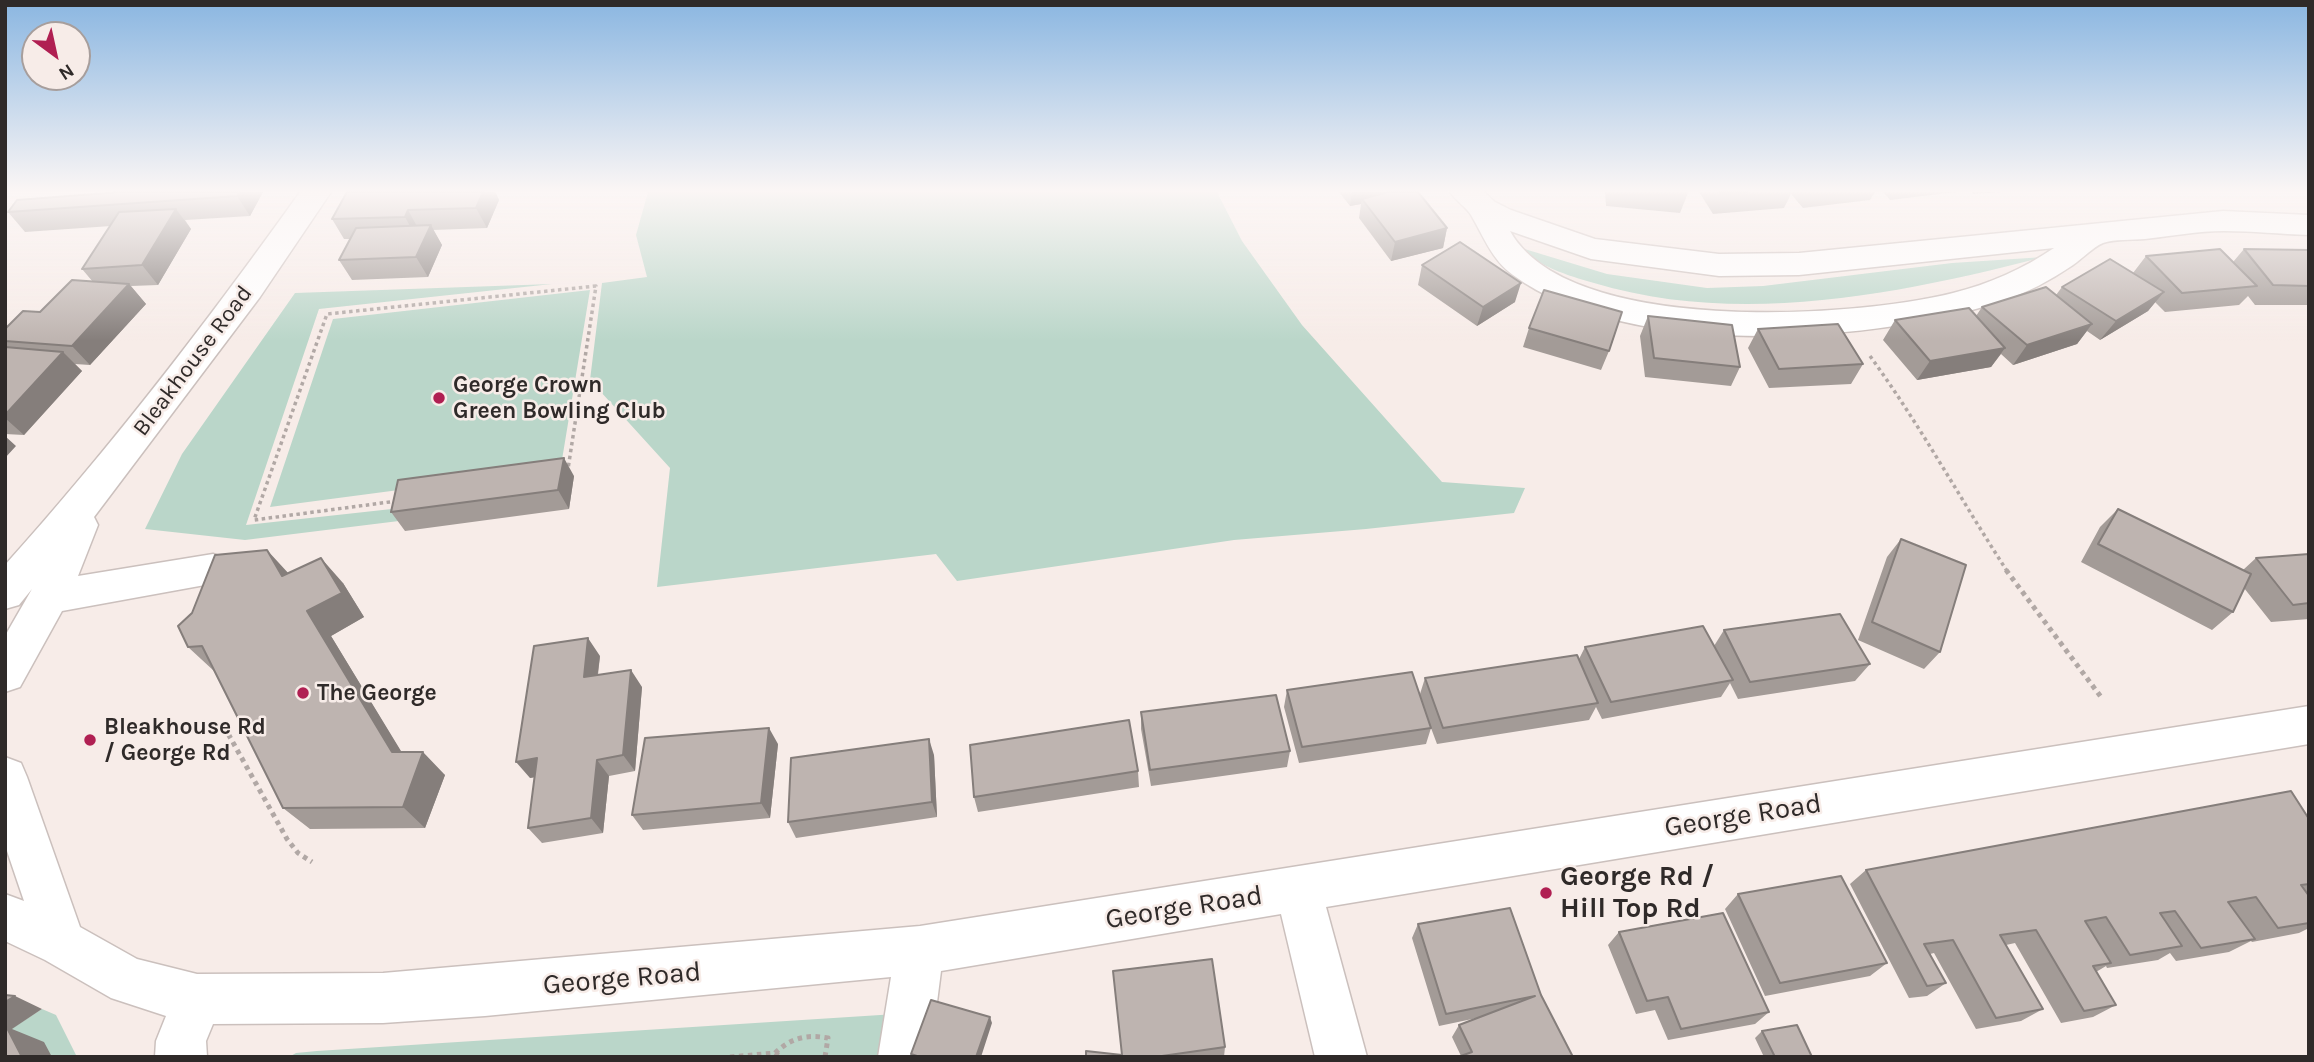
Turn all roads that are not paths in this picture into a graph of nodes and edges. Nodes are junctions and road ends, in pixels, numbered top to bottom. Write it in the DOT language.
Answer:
graph roads {
  1 [pos="281,242"];
  2 [pos="1500,242"];
  3 [pos="1570,242"];
  4 [pos="2020,242"];
  5 [pos="2084,242"];
  6 [pos="91,494"];
  7 [pos="213,570"];
  8 [pos="5,593"];
  9 [pos="49,597"];
  10 [pos="5,674"];
  11 [pos="2309,725"];
  12 [pos="5,777"];
  13 [pos="1298,890"];
  14 [pos="5,917"];
  15 [pos="62,943"];
  16 [pos="920,950"];
  17 [pos="197,999"];
  18 [pos="181,1057"];
  19 [pos="904,1057"];
  20 [pos="1341,1057"];
  1 -- 6 [label="street, Bleakhouse Road"];
  2 -- 5 [label="street"];
  3 -- 4 [label="street"];
  6 -- 8 [label="street, Bleakhouse Road"];
  6 -- 9 [label="street, Bleakhouse Road"];
  7 -- 9 [label="street"];
  9 -- 10 [label="street, Bleakhouse Road"];
  11 -- 13 [label="street, George Road"];
  12 -- 15 [label="street"];
  13 -- 16 [label="street, George Road"];
  13 -- 20 [label="street"];
  14 -- 15 [label="street, George Road"];
  15 -- 17 [label="street, George Road"];
  16 -- 17 [label="street, George Road"];
  16 -- 19 [label="street"];
  17 -- 18 [label="street"];
}
